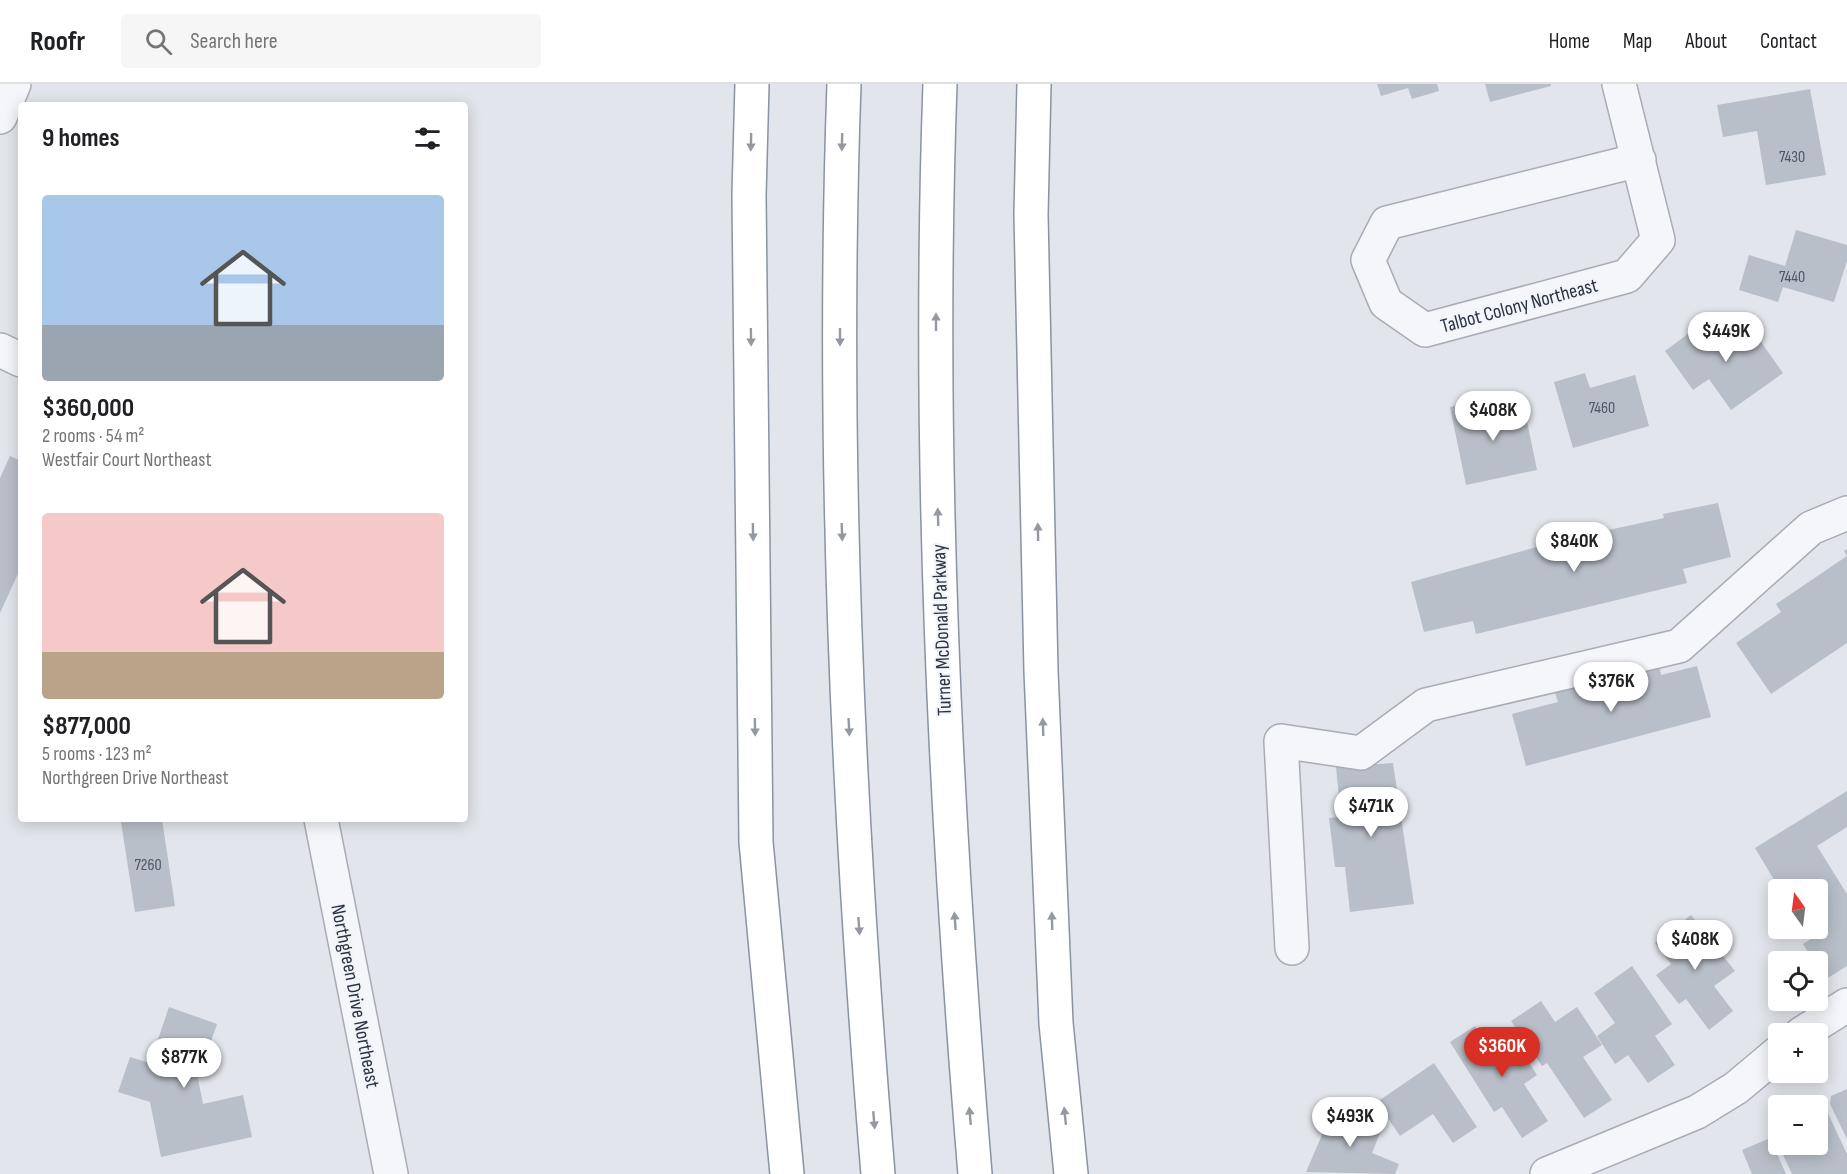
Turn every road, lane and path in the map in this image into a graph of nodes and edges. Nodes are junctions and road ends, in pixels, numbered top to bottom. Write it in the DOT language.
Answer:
graph roads {
  1 [pos="14,84"];
  2 [pos="752,84"];
  3 [pos="844,84"];
  4 [pos="940,84"];
  5 [pos="1034,84"];
  6 [pos="1619,84"];
  7 [pos="0,117"];
  8 [pos="1639,160"];
  9 [pos="0,350"];
  10 [pos="18,359"];
  11 [pos="1847,513"];
  12 [pos="322,822"];
  13 [pos="1292,948"];
  14 [pos="1847,1005"];
  15 [pos="1819,1023"];
  16 [pos="1768,1061"];
  17 [pos="391,1174"];
  18 [pos="787,1174"];
  19 [pos="878,1174"];
  20 [pos="975,1174"];
  21 [pos="1071,1174"];
  22 [pos="1547,1174"];
  1 -- 7 [label="street"];
  2 -- 18 [label="highway, one-way"];
  3 -- 19 [label="highway, one-way"];
  20 -- 4 [label="highway, Turner McDonald Parkway, one-way"];
  21 -- 5 [label="highway, one-way"];
  6 -- 8 [label="street, Talbot Colony Northeast"];
  8 -- 8 [label="street, Talbot Colony Northeast"];
  9 -- 10 [label="street"];
  11 -- 13 [label="street"];
  12 -- 17 [label="street, Northgreen Drive Northeast"];
  14 -- 15 [label="street"];
  16 -- 22 [label="street"];
}
